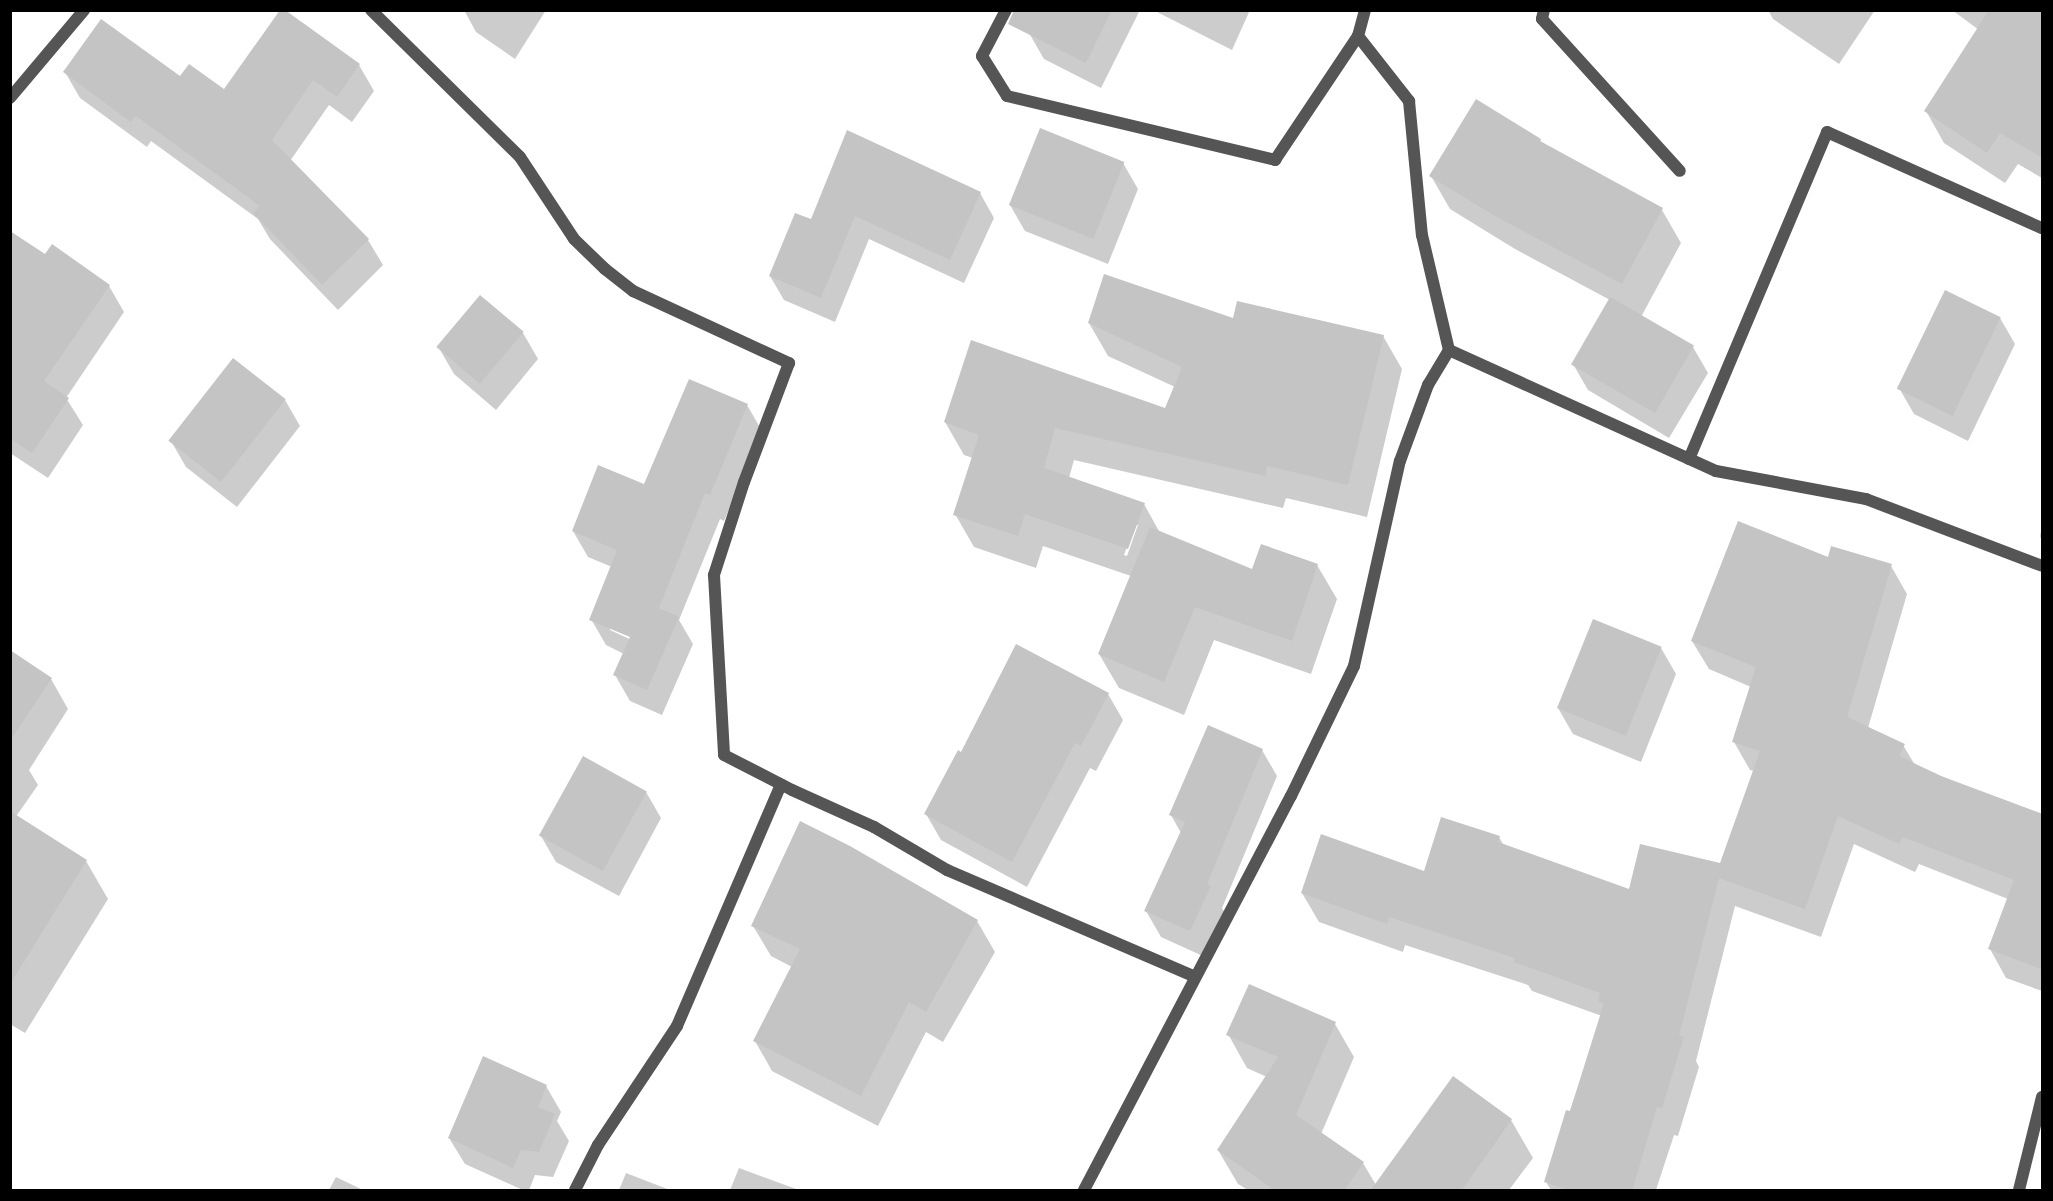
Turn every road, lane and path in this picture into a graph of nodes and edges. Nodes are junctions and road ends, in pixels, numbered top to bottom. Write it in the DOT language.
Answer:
graph roads {
  1 [pos="84,10"];
  2 [pos="371,10"];
  3 [pos="1006,10"];
  4 [pos="1365,10"];
  5 [pos="1544,10"];
  6 [pos="1358,36"];
  7 [pos="10,98"];
  8 [pos="1680,171"];
  9 [pos="2043,228"];
  10 [pos="1449,350"];
  11 [pos="1689,459"];
  12 [pos="2043,566"];
  13 [pos="781,784"];
  14 [pos="1195,977"];
  15 [pos="2043,1097"];
  16 [pos="575,1191"];
  17 [pos="1084,1191"];
  18 [pos="2019,1191"];
  1 -- 7 [label="street"];
  2 -- 13 [label="street"];
  3 -- 6 [label="street"];
  4 -- 6 [label="street"];
  5 -- 8 [label="street"];
  6 -- 10 [label="street"];
  9 -- 11 [label="street"];
  10 -- 11 [label="street"];
  10 -- 14 [label="street"];
  11 -- 12 [label="street"];
  13 -- 14 [label="street"];
  13 -- 16 [label="street"];
  14 -- 17 [label="street"];
  15 -- 18 [label="street"];
}
